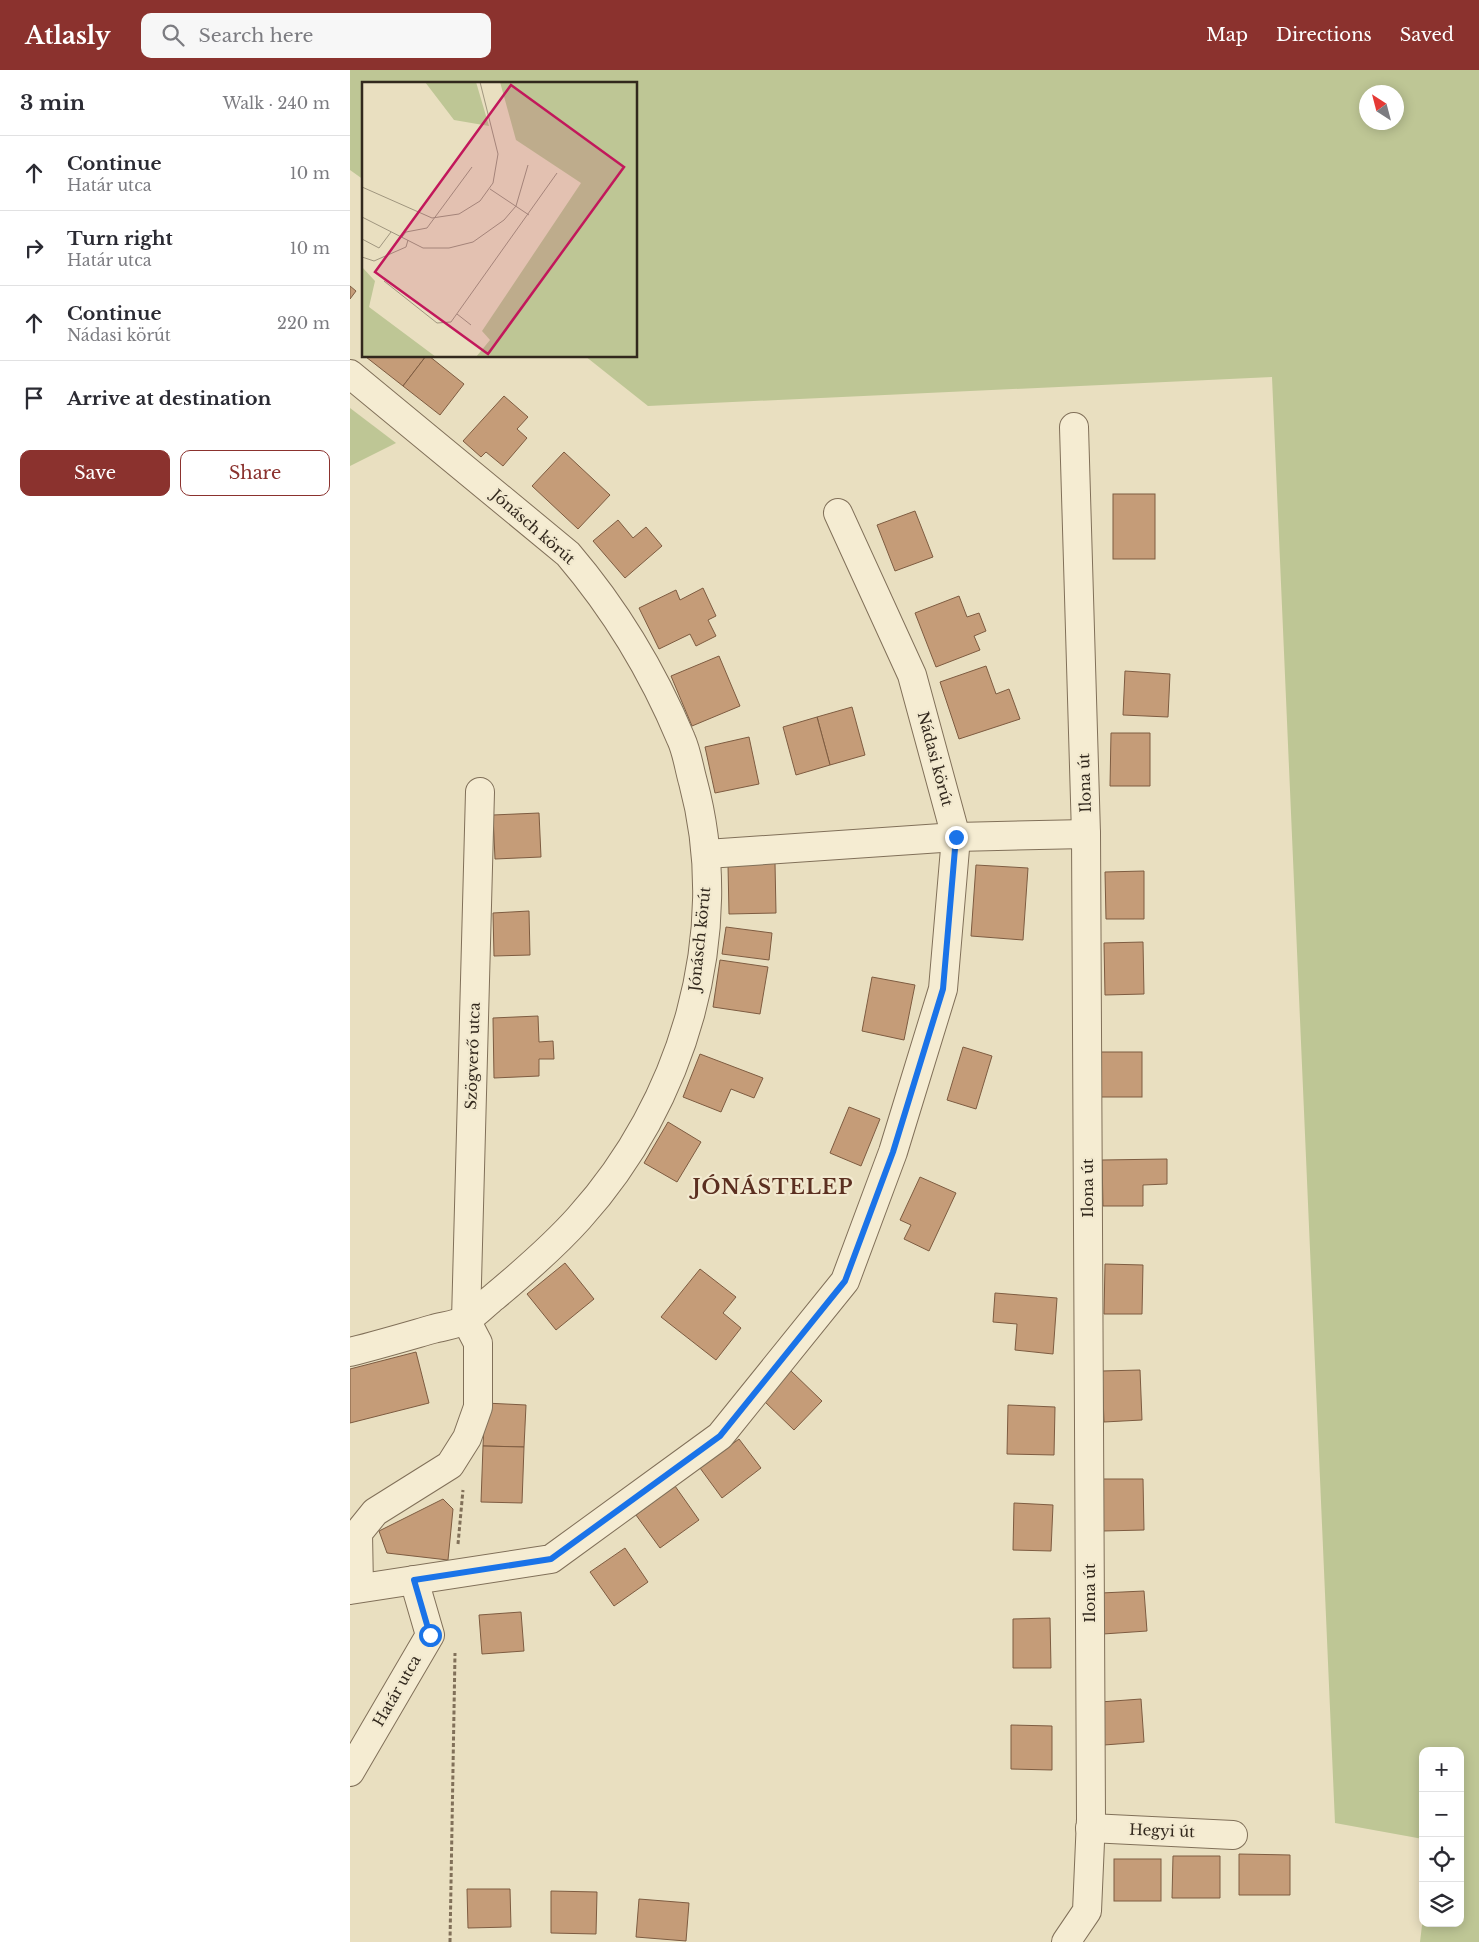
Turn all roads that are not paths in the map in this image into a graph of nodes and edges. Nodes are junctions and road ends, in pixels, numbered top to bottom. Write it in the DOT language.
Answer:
graph roads {
  1 [pos="350,374"];
  2 [pos="1074,427"];
  3 [pos="838,512"];
  4 [pos="480,792"];
  5 [pos="1086,834"];
  6 [pos="956,837"];
  7 [pos="707,854"];
  8 [pos="466,1320"];
  9 [pos="350,1352"];
  10 [pos="414,1580"];
  11 [pos="354,1589"];
  12 [pos="350,1772"];
  13 [pos="1090,1828"];
  14 [pos="1233,1834"];
  15 [pos="1066,1942"];
  1 -- 7 [label="street, Jónásch körút"];
  2 -- 5 [label="street, Ilona út"];
  3 -- 6 [label="street, Nádasi körút"];
  4 -- 8 [label="street, Szögverő utca"];
  5 -- 6 [label="street"];
  5 -- 13 [label="street, Ilona út"];
  6 -- 7 [label="street"];
  6 -- 10 [label="street, Nádasi körút"];
  7 -- 8 [label="street, Jónásch körút"];
  8 -- 9 [label="street, Jónásch körút"];
  8 -- 11 [label="street"];
  10 -- 11 [label="street"];
  10 -- 12 [label="street, Határ utca"];
  13 -- 14 [label="street, Hegyi út"];
  13 -- 15 [label="street, Ilona út"];
}
